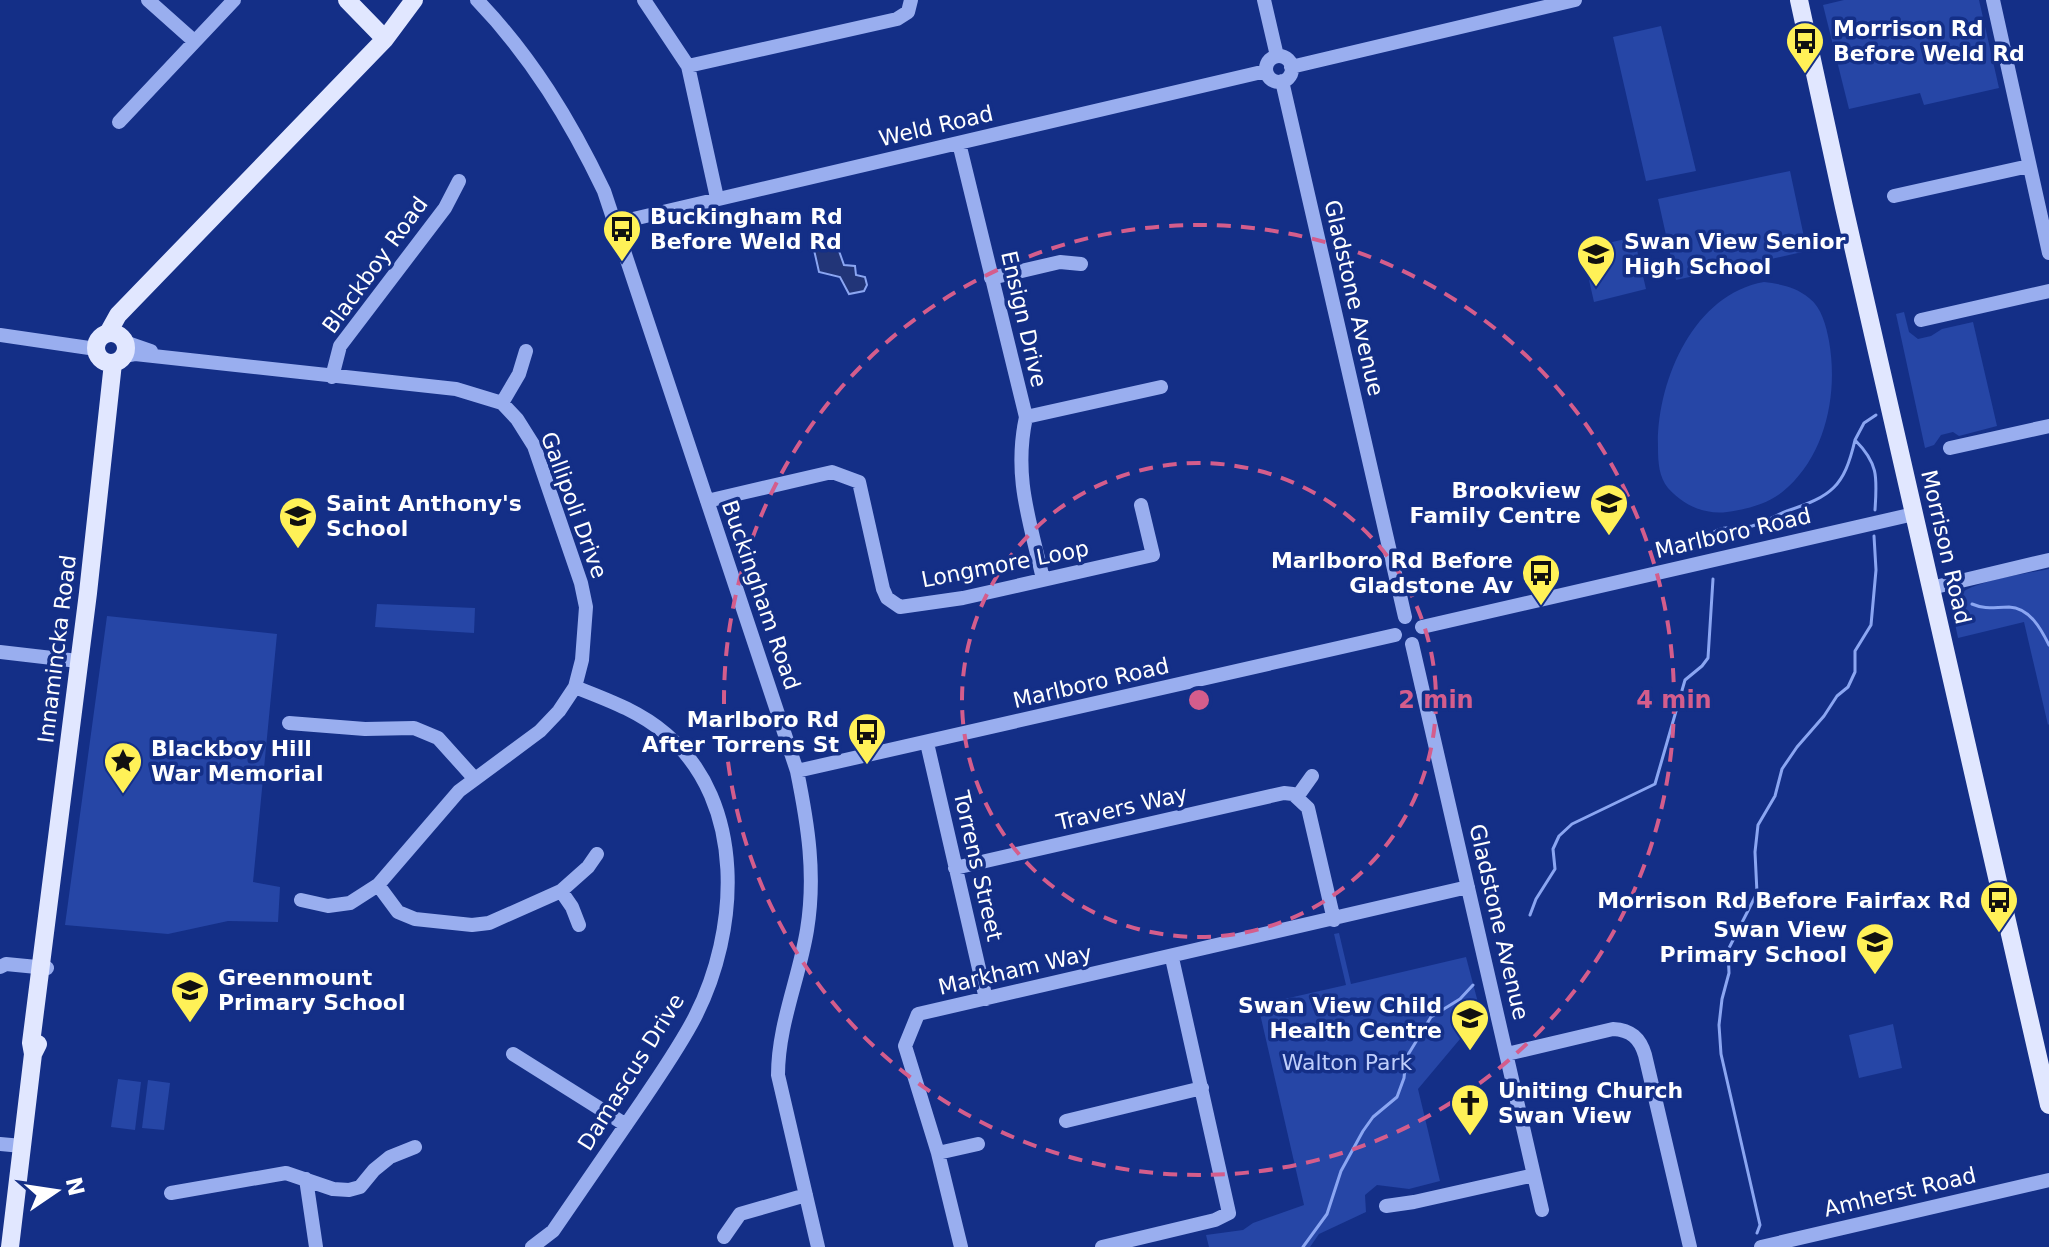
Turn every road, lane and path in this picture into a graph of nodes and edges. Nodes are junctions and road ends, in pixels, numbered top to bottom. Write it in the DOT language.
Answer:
graph roads {
  1 [pos="148,0"];
  2 [pos="234,0"];
  3 [pos="414,0"];
  4 [pos="477,0"];
  5 [pos="644,0"];
  6 [pos="911,0"];
  7 [pos="1264,0"];
  8 [pos="1575,0"];
  9 [pos="1799,0"];
  10 [pos="1993,0"];
  11 [pos="354,6"];
  12 [pos="388,35"];
  13 [pos="194,41"];
  14 [pos="1277,56"];
  15 [pos="688,66"];
  16 [pos="1291,67"];
  17 [pos="1266,71"];
  18 [pos="1282,81"];
  19 [pos="119,122"];
  20 [pos="959,143"];
  21 [pos="2029,166"];
  22 [pos="459,181"];
  23 [pos="1894,196"];
  24 [pos="717,198"];
  25 [pos="616,223"];
  26 [pos="2049,253"];
  27 [pos="1081,264"];
  28 [pos="991,278"];
  29 [pos="2049,291"];
  30 [pos="1921,320"];
  31 [pos="0,335"];
  32 [pos="112,348"];
  33 [pos="526,351"];
  34 [pos="332,377"];
  35 [pos="1161,387"];
  36 [pos="502,403"];
  37 [pos="1026,417"];
  38 [pos="2049,426"];
  39 [pos="1950,448"];
  40 [pos="707,501"];
  41 [pos="1141,505"];
  42 [pos="1914,514"];
  43 [pos="2049,560"];
  44 [pos="1043,579"];
  45 [pos="1931,588"];
  46 [pos="1405,617"];
  47 [pos="1422,627"];
  48 [pos="1395,635"];
  49 [pos="1412,644"];
  50 [pos="0,652"];
  51 [pos="78,661"];
  52 [pos="575,687"];
  53 [pos="289,723"];
  54 [pos="927,743"];
  55 [pos="797,771"];
  56 [pos="1312,776"];
  57 [pos="474,778"];
  58 [pos="1297,797"];
  59 [pos="597,854"];
  60 [pos="955,868"];
  61 [pos="378,885"];
  62 [pos="1468,887"];
  63 [pos="561,891"];
  64 [pos="301,900"];
  65 [pos="1334,920"];
  66 [pos="579,925"];
  67 [pos="1172,958"];
  68 [pos="0,968"];
  69 [pos="43,972"];
  70 [pos="986,999"];
  71 [pos="513,1054"];
  72 [pos="1507,1054"];
  73 [pos="1202,1088"];
  74 [pos="2049,1105"];
  75 [pos="1066,1121"];
  76 [pos="626,1125"];
  77 [pos="0,1144"];
  78 [pos="978,1144"];
  79 [pos="22,1146"];
  80 [pos="415,1147"];
  81 [pos="938,1153"];
  82 [pos="1534,1175"];
  83 [pos="306,1179"];
  84 [pos="2049,1180"];
  85 [pos="171,1193"];
  86 [pos="806,1195"];
  87 [pos="1386,1206"];
  88 [pos="1542,1210"];
  89 [pos="724,1237"];
  90 [pos="1818,1241"];
  91 [pos="10,1247"];
  92 [pos="316,1247"];
  93 [pos="532,1247"];
  94 [pos="818,1247"];
  95 [pos="961,1247"];
  96 [pos="1102,1247"];
  97 [pos="1690,1247"];
  98 [pos="1761,1247"];
  1 -- 13 [label="street"];
  2 -- 13 [label="street"];
  3 -- 12 [label="main road, Innamincka Road"];
  4 -- 25 [label="street, Buckingham Road"];
  5 -- 15 [label="street"];
  6 -- 15 [label="street"];
  7 -- 14 [label="street"];
  8 -- 16 [label="street"];
  9 -- 42 [label="main road, Morrison Road"];
  10 -- 21 [label="street"];
  11 -- 12 [label="main road"];
  12 -- 32 [label="main road, Innamincka Road"];
  13 -- 19 [label="street"];
  14 -- 16 [label="street"];
  14 -- 17 [label="street"];
  15 -- 24 [label="street"];
  16 -- 18 [label="street"];
  17 -- 18 [label="street"];
  17 -- 20 [label="street, Weld Road"];
  18 -- 46 [label="street, Gladstone Avenue"];
  20 -- 24 [label="street, Weld Road"];
  20 -- 28 [label="street, Ensign Drive"];
  21 -- 23 [label="street"];
  21 -- 26 [label="street"];
  22 -- 34 [label="street, Blackboy Road"];
  24 -- 25 [label="street, Weld Road"];
  25 -- 40 [label="street, Buckingham Road"];
  27 -- 28 [label="street"];
  28 -- 37 [label="street, Ensign Drive"];
  29 -- 30 [label="street"];
  31 -- 32 [label="street"];
  32 -- 34 [label="street"];
  32 -- 51 [label="main road, Innamincka Road"];
  33 -- 36 [label="street"];
  34 -- 36 [label="street"];
  35 -- 37 [label="street, Ensign Drive"];
  36 -- 52 [label="street, Gallipoli Drive"];
  37 -- 44 [label="street"];
  38 -- 39 [label="street"];
  40 -- 44 [label="street, Longmore Loop"];
  40 -- 55 [label="street, Buckingham Road"];
  41 -- 44 [label="street, Longmore Loop"];
  42 -- 45 [label="main road, Morrison Road"];
  42 -- 47 [label="street, Marlboro Road"];
  43 -- 45 [label="street"];
  45 -- 74 [label="main road, Morrison Road"];
  46 -- 47 [label="street"];
  46 -- 48 [label="street"];
  47 -- 49 [label="street"];
  48 -- 49 [label="street"];
  48 -- 54 [label="street, Marlboro Road"];
  49 -- 62 [label="street, Gladstone Avenue"];
  50 -- 51 [label="street"];
  51 -- 69 [label="main road, Innamincka Road"];
  52 -- 57 [label="street, Gallipoli Drive"];
  52 -- 76 [label="street, Damascus Drive"];
  53 -- 57 [label="street"];
  54 -- 55 [label="street, Marlboro Road"];
  54 -- 60 [label="street, Torrens Street"];
  55 -- 86 [label="street, Buckingham Road"];
  56 -- 58 [label="street"];
  57 -- 61 [label="street, Gallipoli Drive"];
  58 -- 60 [label="street, Travers Way"];
  58 -- 65 [label="street"];
  59 -- 63 [label="street"];
  60 -- 70 [label="street, Torrens Street"];
  61 -- 63 [label="street"];
  61 -- 64 [label="street, Gallipoli Drive"];
  62 -- 65 [label="street, Markham Way"];
  62 -- 72 [label="street, Gladstone Avenue"];
  63 -- 66 [label="street"];
  65 -- 67 [label="street, Markham Way"];
  67 -- 70 [label="street, Markham Way"];
  67 -- 73 [label="street"];
  68 -- 69 [label="street"];
  69 -- 79 [label="main road, Innamincka Road"];
  70 -- 81 [label="street, Markham Way"];
  71 -- 76 [label="street"];
  72 -- 82 [label="street, Gladstone Avenue"];
  72 -- 97 [label="street"];
  73 -- 75 [label="street"];
  73 -- 96 [label="street"];
  76 -- 93 [label="street, Damascus Drive"];
  77 -- 79 [label="street"];
  78 -- 81 [label="street"];
  79 -- 91 [label="main road, Innamincka Road"];
  80 -- 83 [label="street"];
  81 -- 95 [label="street, Markham Way"];
  82 -- 87 [label="street"];
  82 -- 88 [label="street, Gladstone Avenue"];
  83 -- 85 [label="street"];
  83 -- 92 [label="street"];
  84 -- 90 [label="street, Amherst Road"];
  86 -- 89 [label="street"];
  86 -- 94 [label="street, Buckingham Road"];
  90 -- 98 [label="street, Amherst Road"];
}
